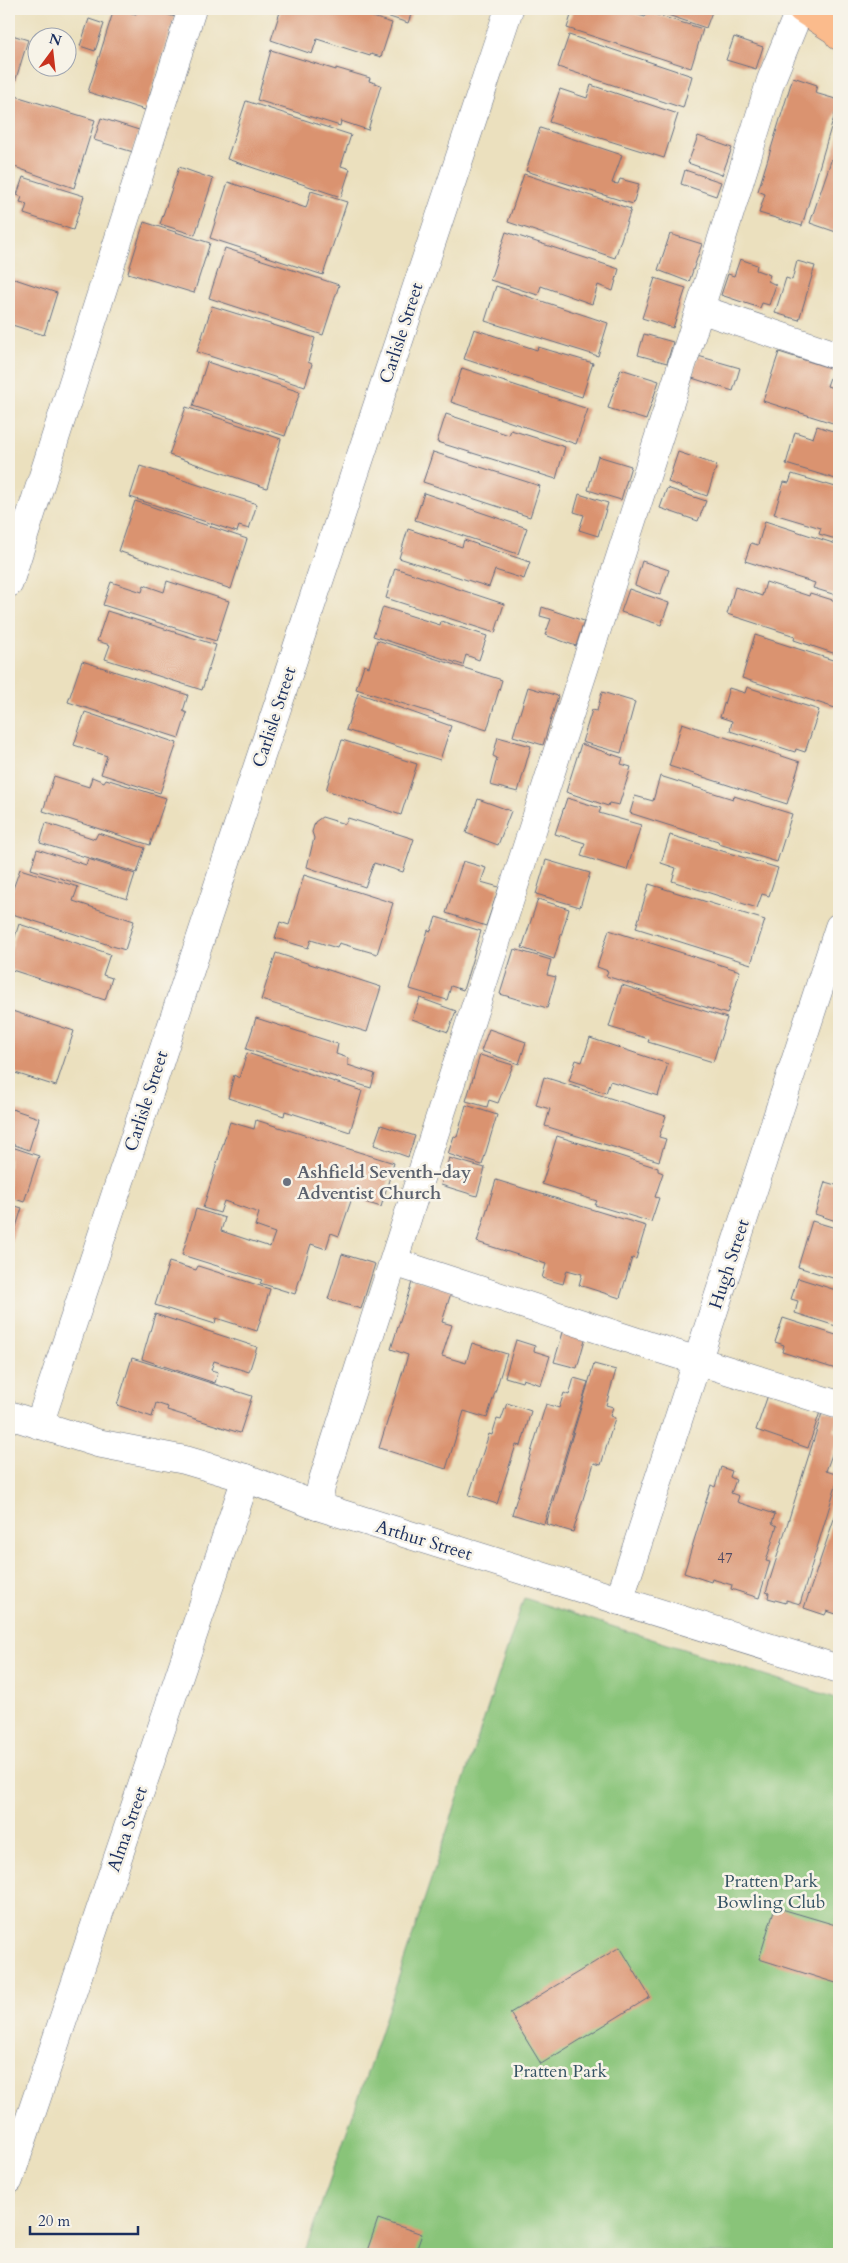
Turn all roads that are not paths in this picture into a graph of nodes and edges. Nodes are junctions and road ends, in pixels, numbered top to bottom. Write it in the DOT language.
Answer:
graph roads {
  1 [pos="192,9"];
  2 [pos="509,9"];
  3 [pos="801,9"];
  4 [pos="838,30"];
  5 [pos="700,310"];
  6 [pos="839,356"];
  7 [pos="9,583"];
  8 [pos="839,927"];
  9 [pos="394,1262"];
  10 [pos="698,1362"];
  11 [pos="839,1405"];
  12 [pos="9,1415"];
  13 [pos="39,1425"];
  14 [pos="246,1478"];
  15 [pos="317,1506"];
  16 [pos="620,1601"];
  17 [pos="839,1669"];
  18 [pos="9,2180"];
  1 -- 7 [label="street"];
  2 -- 13 [label="street, Carlisle Street"];
  3 -- 4 [label="main road"];
  3 -- 5 [label="street"];
  5 -- 6 [label="street"];
  5 -- 9 [label="street"];
  8 -- 10 [label="street, Hugh Street"];
  9 -- 10 [label="street"];
  9 -- 15 [label="street"];
  10 -- 11 [label="street"];
  10 -- 16 [label="street, Hugh Street"];
  12 -- 13 [label="street, Arthur Street"];
  13 -- 14 [label="street, Arthur Street"];
  14 -- 15 [label="street, Arthur Street"];
  14 -- 18 [label="street, Alma Street"];
  15 -- 16 [label="street, Arthur Street"];
  16 -- 17 [label="street, Arthur Street"];
}
